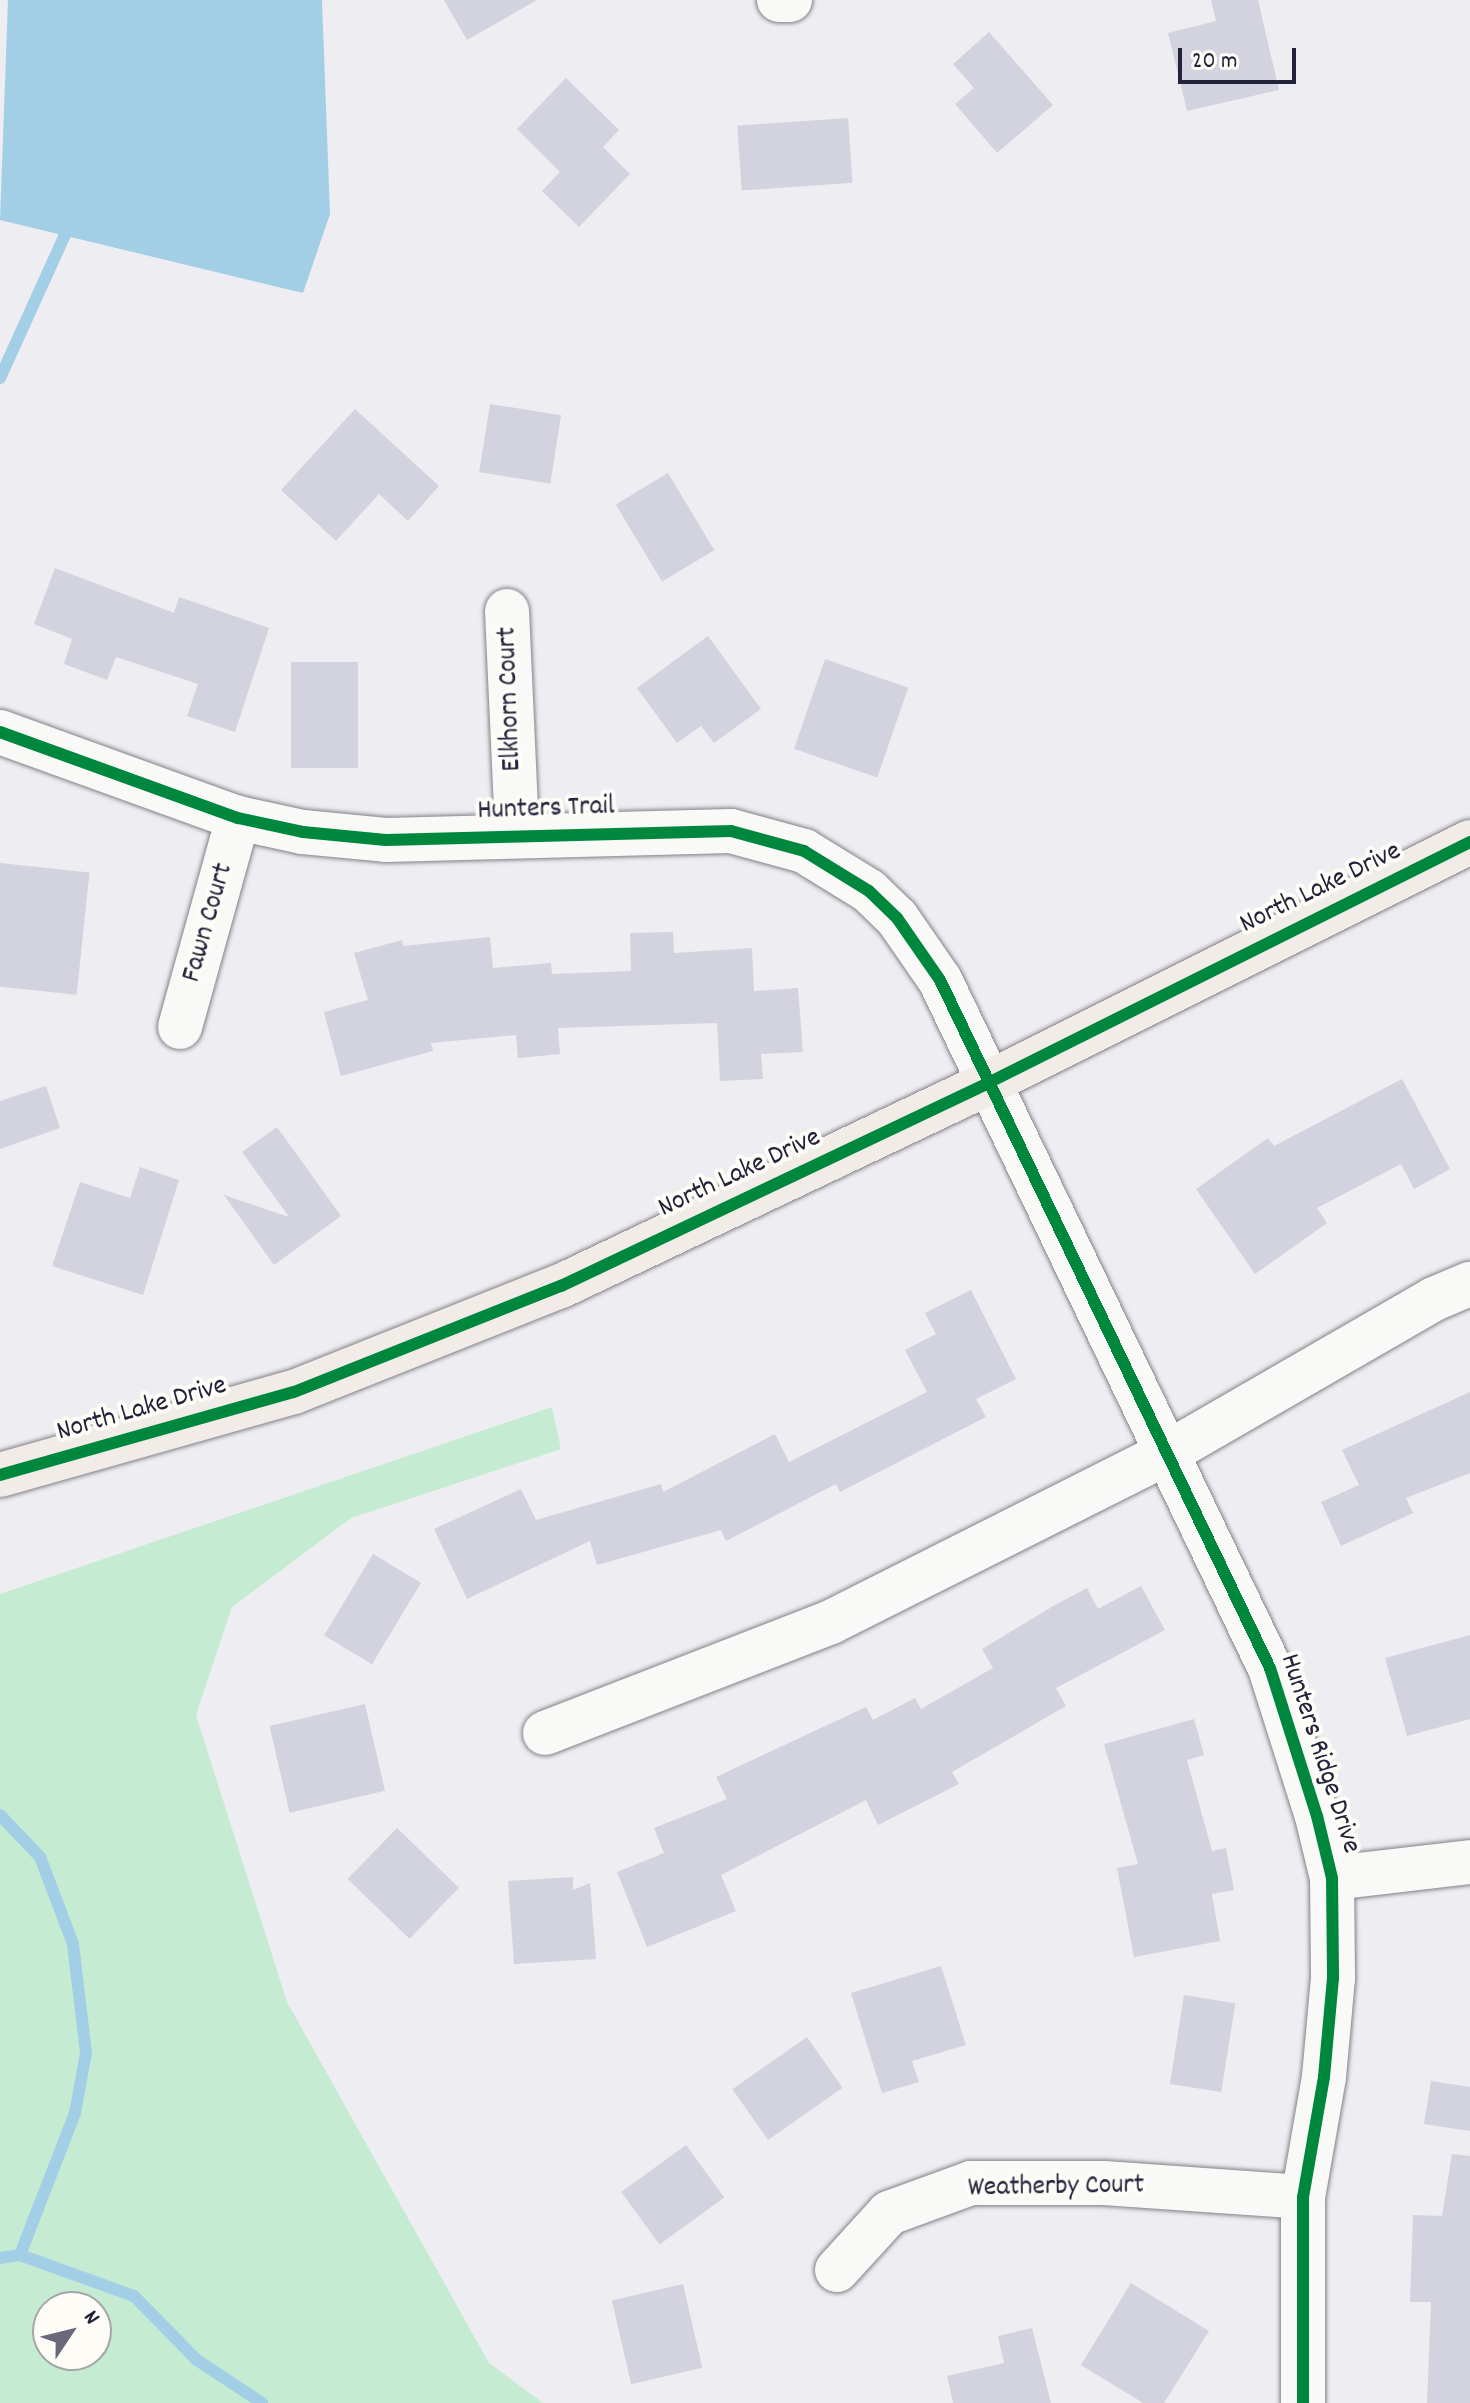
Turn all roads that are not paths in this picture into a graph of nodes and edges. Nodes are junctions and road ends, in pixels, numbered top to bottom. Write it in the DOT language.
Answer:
graph roads {
  1 [pos="779,0"];
  2 [pos="790,0"];
  3 [pos="507,611"];
  4 [pos="0,732"];
  5 [pos="238,818"];
  6 [pos="517,835"];
  7 [pos="1470,842"];
  8 [pos="180,1027"];
  9 [pos="986,1084"];
  10 [pos="1470,1284"];
  11 [pos="1169,1452"];
  12 [pos="0,1475"];
  13 [pos="545,1733"];
  14 [pos="1470,1862"];
  15 [pos="1332,1878"];
  16 [pos="1303,2197"];
  17 [pos="837,2270"];
  18 [pos="1303,2403"];
  1 -- 2 [label="street"];
  3 -- 6 [label="street, Elkhorn Court"];
  4 -- 5 [label="street, Hunters Trail"];
  5 -- 6 [label="street, Hunters Trail"];
  5 -- 8 [label="street, Fawn Court"];
  6 -- 9 [label="street, Hunters Trail"];
  7 -- 9 [label="main road, North Lake Drive"];
  9 -- 11 [label="street, Hunters Ridge Drive"];
  9 -- 12 [label="main road, North Lake Drive"];
  10 -- 11 [label="street"];
  11 -- 13 [label="street"];
  11 -- 15 [label="street, Hunters Ridge Drive"];
  14 -- 15 [label="street"];
  15 -- 16 [label="street, Hunters Ridge Drive"];
  16 -- 17 [label="street, Weatherby Court"];
  16 -- 18 [label="street, Hunters Ridge Drive"];
}
